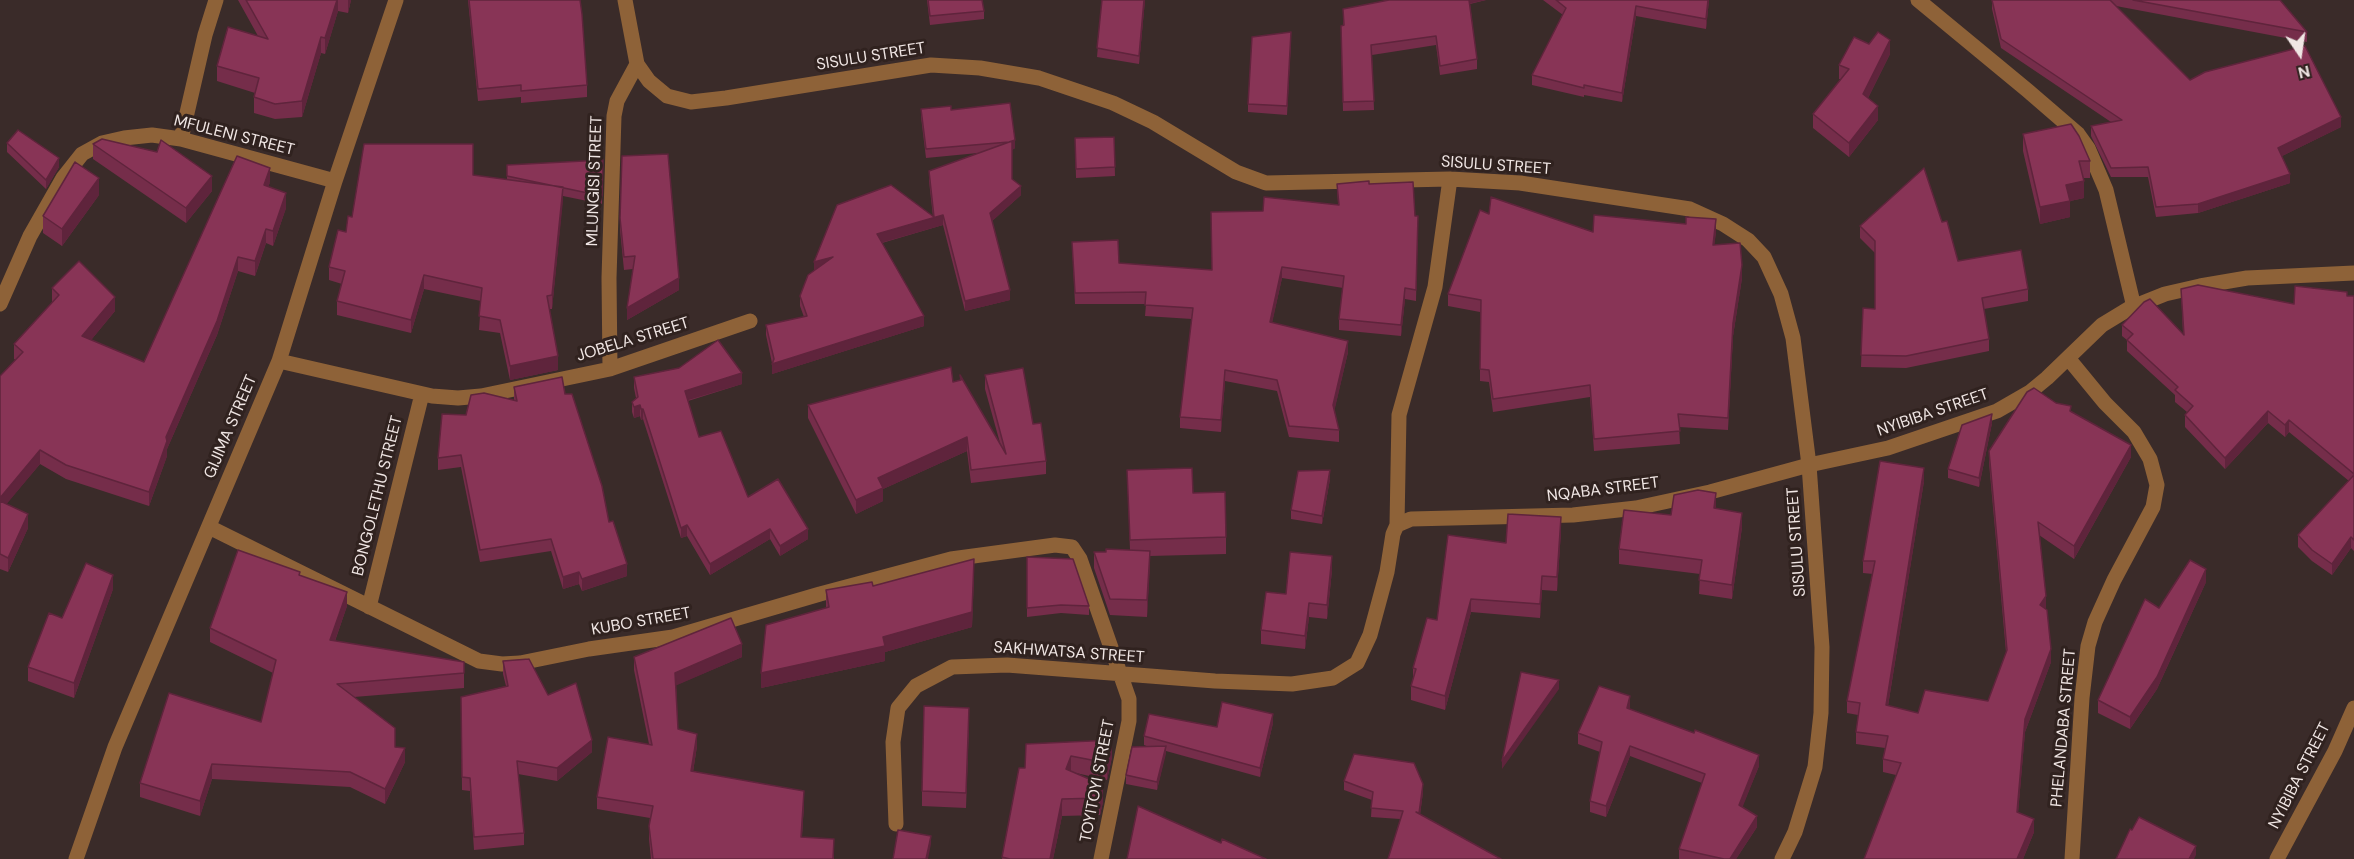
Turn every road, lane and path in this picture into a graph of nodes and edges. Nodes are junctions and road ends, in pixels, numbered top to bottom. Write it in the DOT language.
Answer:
graph roads {
  1 [pos="216,0"];
  2 [pos="396,0"];
  3 [pos="625,0"];
  4 [pos="1918,0"];
  5 [pos="637,64"];
  6 [pos="181,139"];
  7 [pos="1450,179"];
  8 [pos="335,181"];
  9 [pos="2354,273"];
  10 [pos="0,304"];
  11 [pos="2134,307"];
  12 [pos="750,321"];
  13 [pos="2068,358"];
  14 [pos="279,361"];
  15 [pos="610,369"];
  16 [pos="422,394"];
  17 [pos="1809,465"];
  18 [pos="1397,525"];
  19 [pos="208,527"];
  20 [pos="369,607"];
  21 [pos="1120,674"];
  22 [pos="2354,708"];
  23 [pos="896,824"];
  24 [pos="76,859"];
  25 [pos="1101,859"];
  26 [pos="1782,859"];
  27 [pos="2072,859"];
  28 [pos="2277,859"];
  1 -- 6 [label="street"];
  2 -- 8 [label="street, GIJIMA STREET"];
  3 -- 5 [label="street"];
  4 -- 11 [label="street"];
  5 -- 7 [label="street, SISULU STREET"];
  5 -- 15 [label="street, MLUNGISI STREET"];
  6 -- 8 [label="street, MFULENI STREET"];
  6 -- 10 [label="street, MFULENI STREET"];
  7 -- 17 [label="street, SISULU STREET"];
  7 -- 18 [label="street"];
  8 -- 14 [label="street, GIJIMA STREET"];
  9 -- 11 [label="street, NYIBIBA STREET"];
  11 -- 13 [label="street, NYIBIBA STREET"];
  12 -- 15 [label="street, JOBELA STREET"];
  13 -- 17 [label="street, NYIBIBA STREET"];
  13 -- 27 [label="street, PHELANDABA STREET"];
  14 -- 16 [label="street, JOBELA STREET"];
  14 -- 19 [label="street, GIJIMA STREET"];
  15 -- 16 [label="street, JOBELA STREET"];
  16 -- 20 [label="street, BONGOLETHU STREET"];
  17 -- 18 [label="street, NQABA STREET"];
  17 -- 26 [label="street, SISULU STREET"];
  18 -- 21 [label="street, SAKHWATSA STREET"];
  19 -- 20 [label="street, KUBO STREET"];
  19 -- 24 [label="street, GIJIMA STREET"];
  20 -- 21 [label="street, KUBO STREET"];
  21 -- 23 [label="street, SAKHWATSA STREET"];
  21 -- 25 [label="street, TOYITOYI STREET"];
  22 -- 28 [label="street, NYIBIBA STREET"];
}
